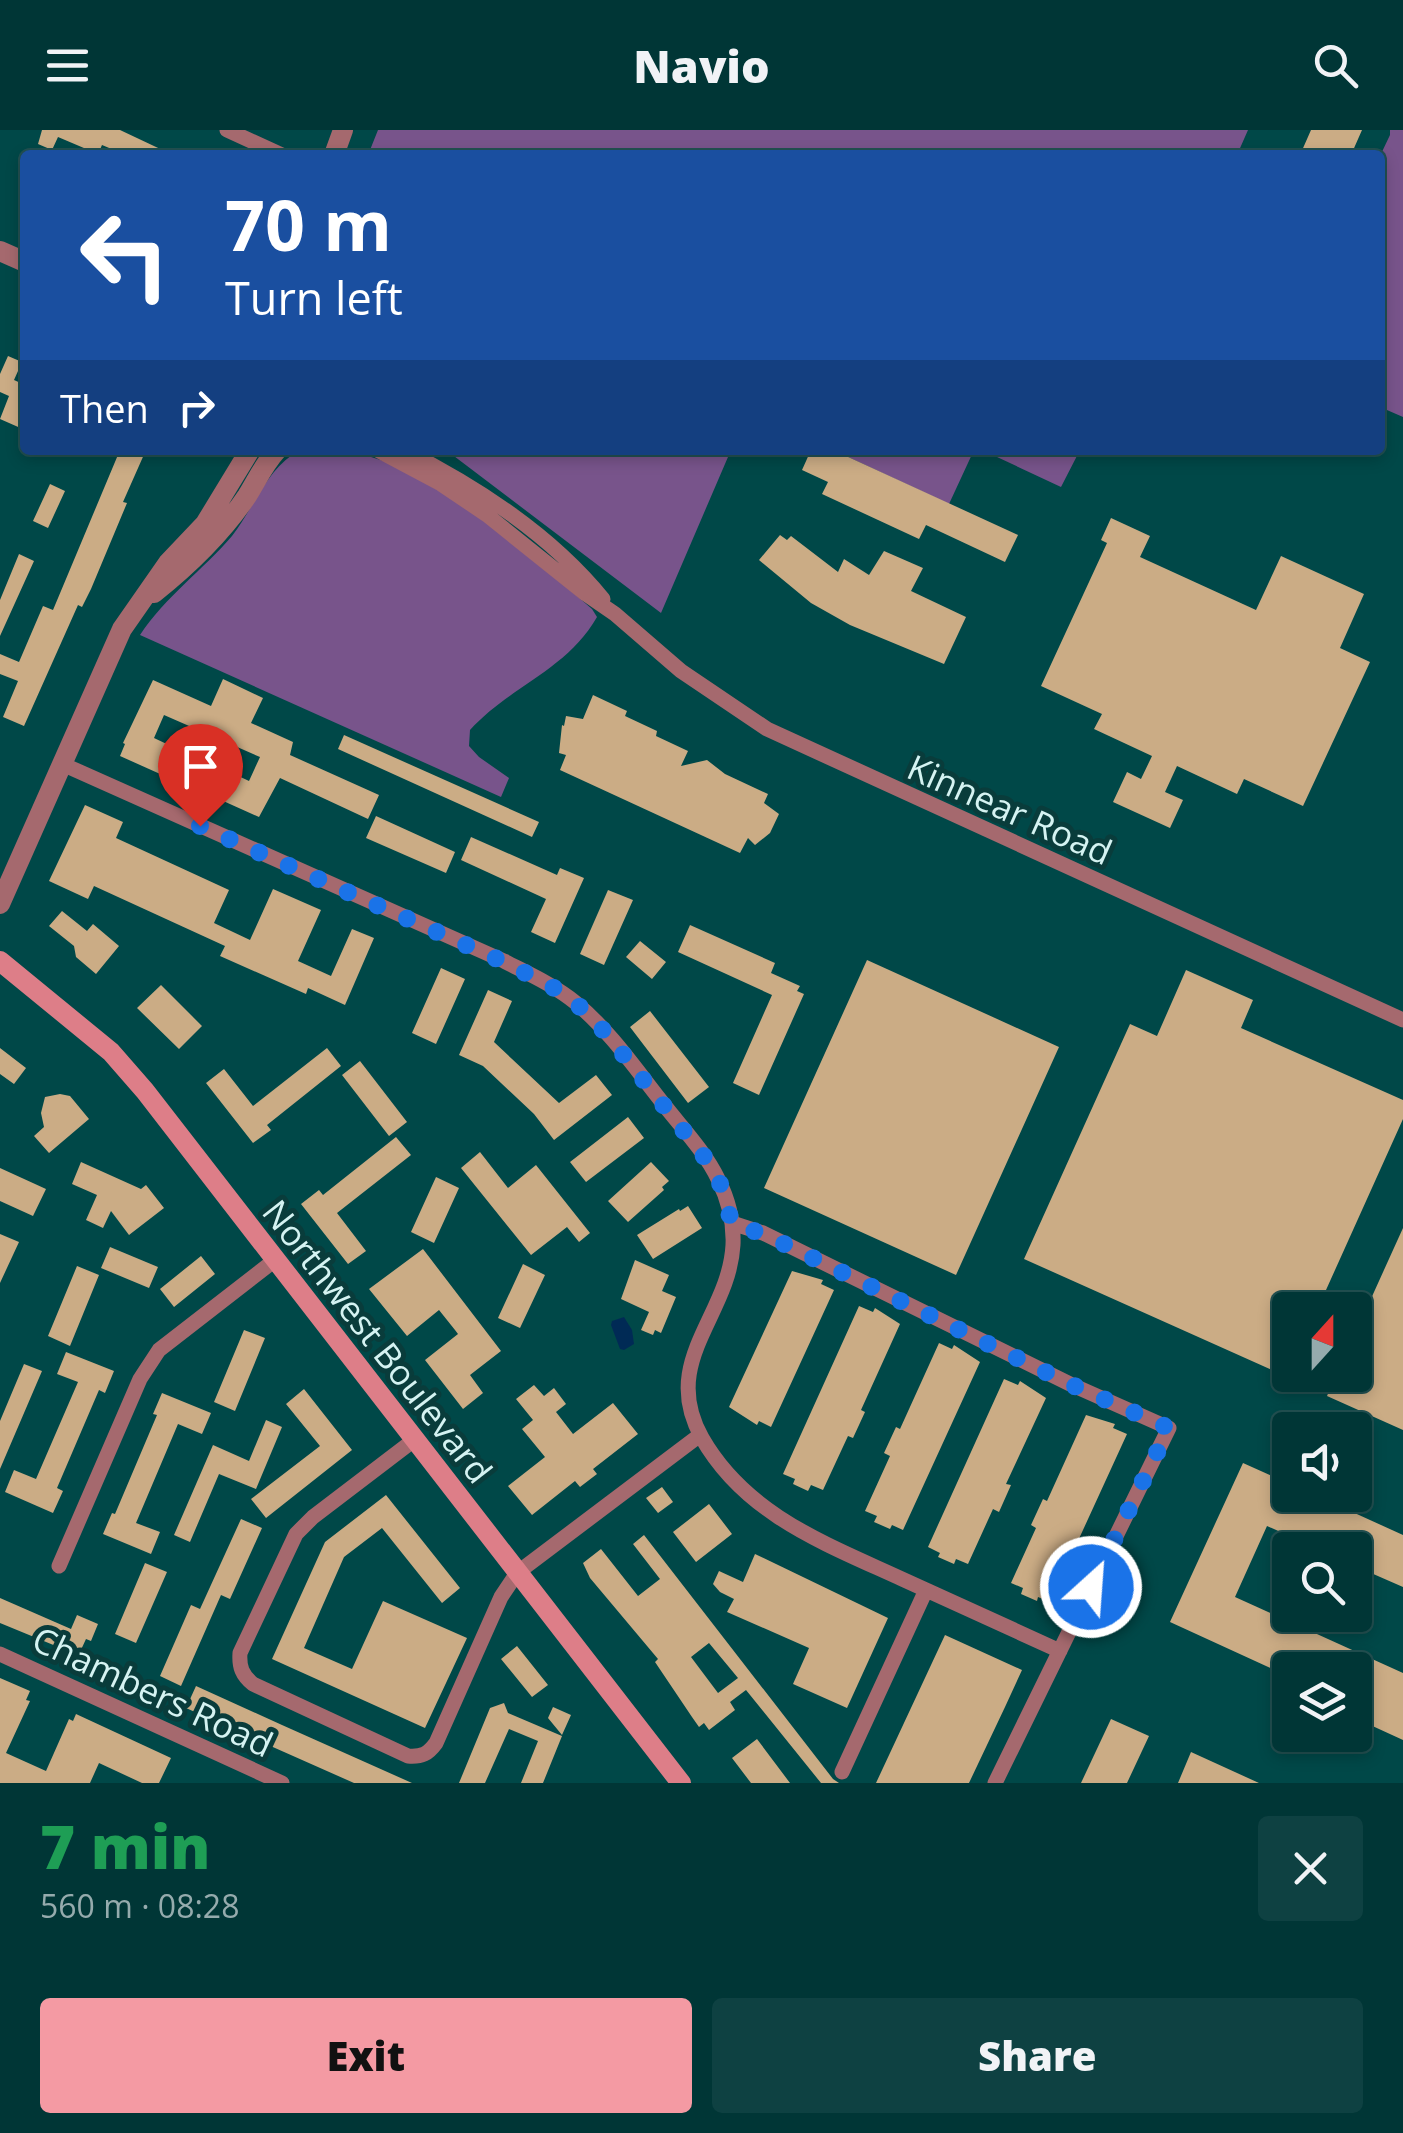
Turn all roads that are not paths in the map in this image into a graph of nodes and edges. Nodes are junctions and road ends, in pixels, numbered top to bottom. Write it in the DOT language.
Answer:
graph roads {
  1 [pos="228,130"];
  2 [pos="271,150"];
  3 [pos="247,455"];
  4 [pos="273,455"];
  5 [pos="387,455"];
  6 [pos="412,455"];
  7 [pos="137,607"];
  8 [pos="615,614"];
  9 [pos="62,764"];
  10 [pos="0,904"];
  11 [pos="0,961"];
  12 [pos="1403,1020"];
  13 [pos="732,1223"];
  14 [pos="275,1260"];
  15 [pos="700,1435"];
  16 [pos="414,1440"];
  17 [pos="59,1566"];
  18 [pos="517,1573"];
  19 [pos="926,1590"];
  20 [pos="1060,1651"];
  21 [pos="0,1654"];
  22 [pos="842,1772"];
  23 [pos="282,1783"];
  24 [pos="681,1783"];
  25 [pos="996,1783"];
  1 -- 2 [label="street"];
  3 -- 7 [label="street"];
  4 -- 7 [label="street"];
  5 -- 8 [label="street, Kinnear Road"];
  6 -- 8 [label="street, Kinnear Road"];
  7 -- 9 [label="street"];
  8 -- 12 [label="street, Kinnear Road"];
  9 -- 10 [label="street"];
  9 -- 13 [label="street"];
  11 -- 14 [label="main road, Northwest Boulevard"];
  13 -- 15 [label="street"];
  13 -- 20 [label="street"];
  14 -- 16 [label="main road, Northwest Boulevard"];
  14 -- 17 [label="street"];
  15 -- 18 [label="street"];
  15 -- 19 [label="street"];
  16 -- 18 [label="main road, Northwest Boulevard"];
  16 -- 18 [label="street"];
  18 -- 24 [label="main road, Northwest Boulevard"];
  19 -- 20 [label="street"];
  19 -- 22 [label="street"];
  20 -- 25 [label="street"];
  21 -- 23 [label="street, Chambers Road"];
}
